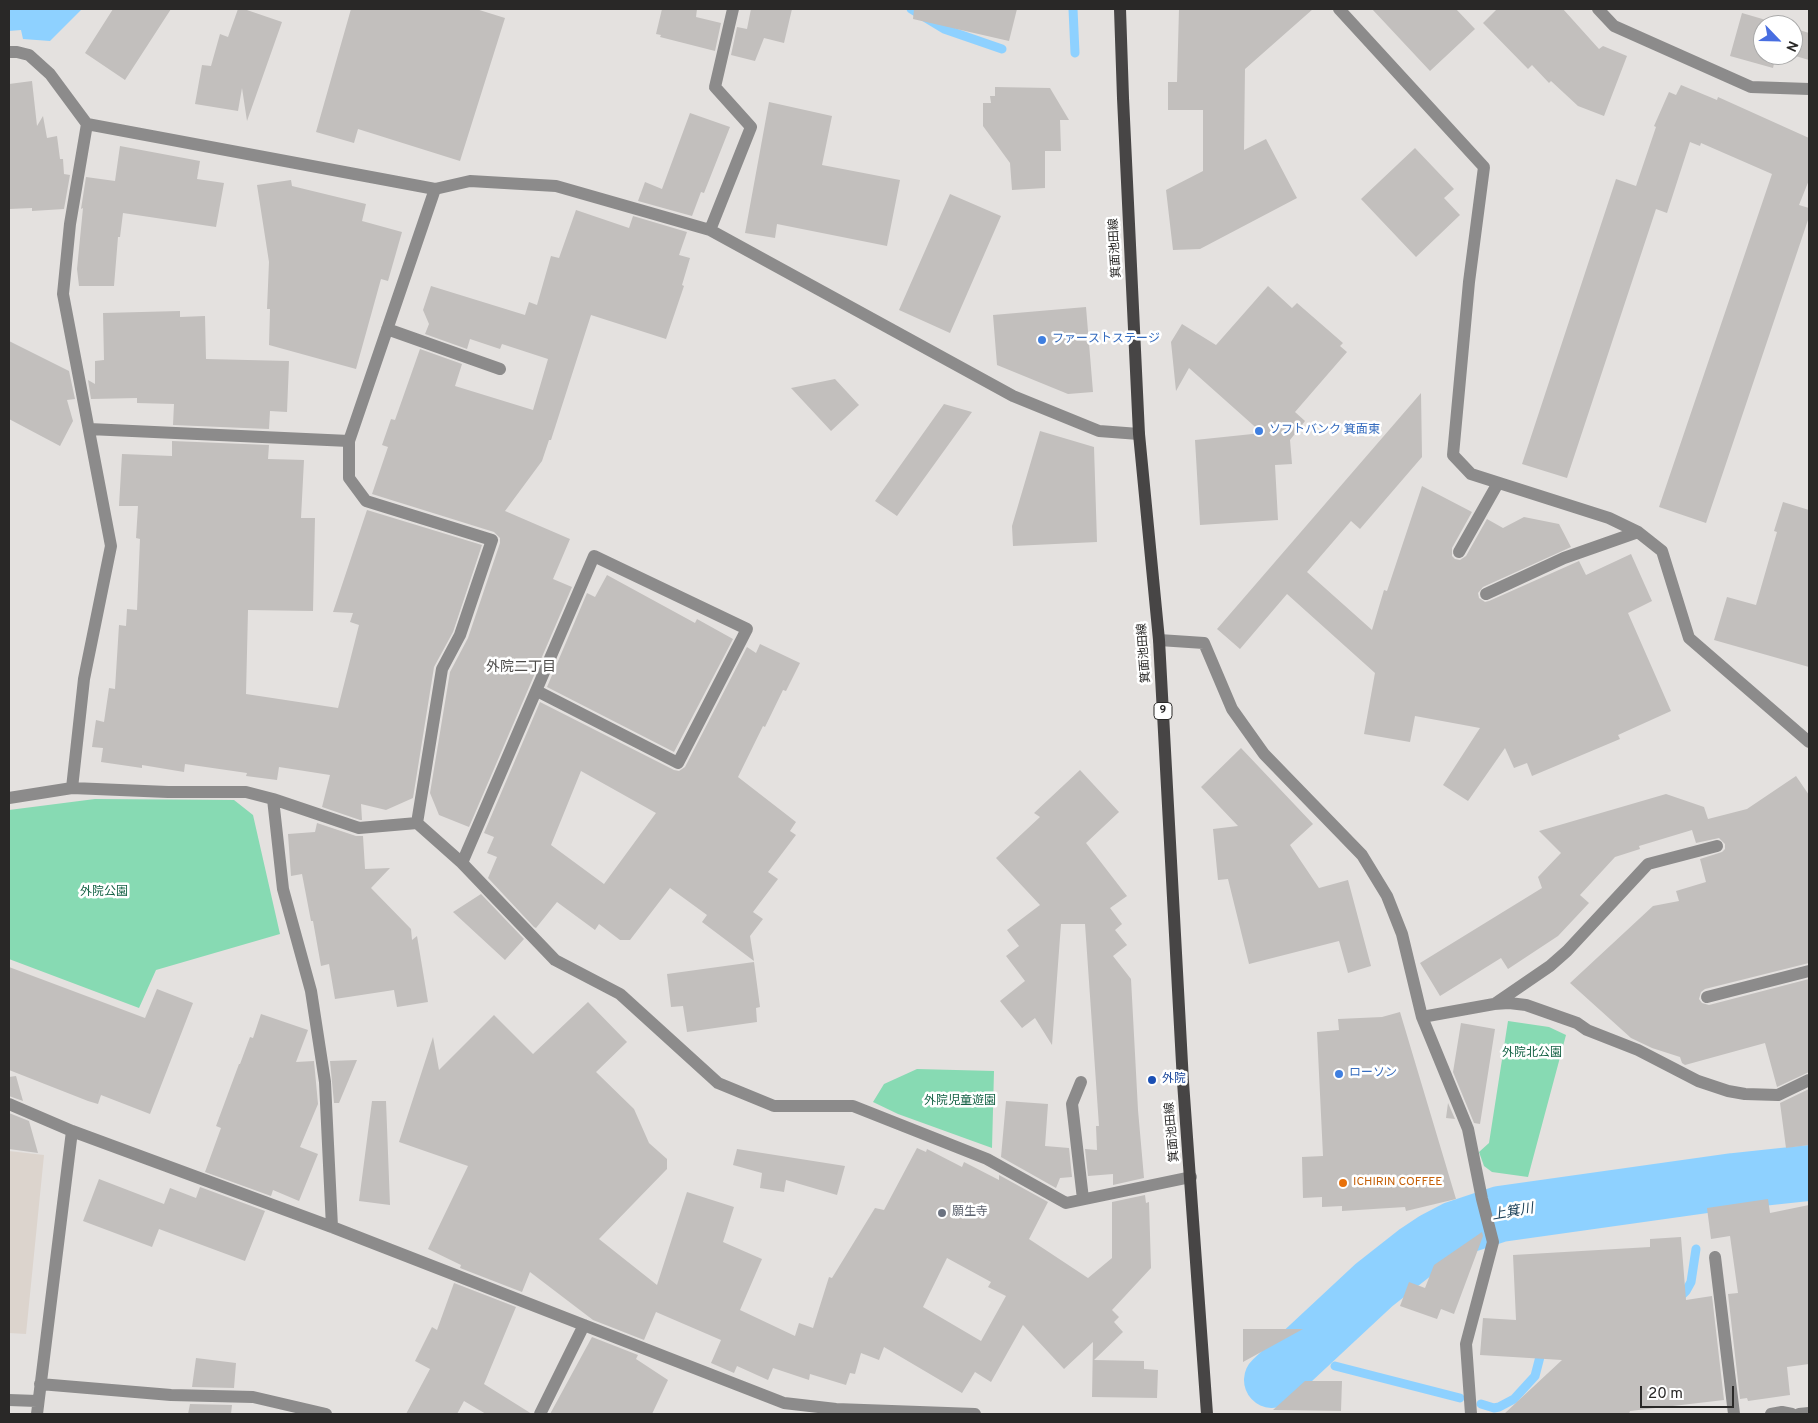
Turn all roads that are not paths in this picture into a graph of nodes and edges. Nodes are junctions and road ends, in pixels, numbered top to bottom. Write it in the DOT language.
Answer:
graph roads {
  1 [pos="733,9"];
  2 [pos="1120,9"];
  3 [pos="1338,9"];
  4 [pos="1598,9"];
  5 [pos="9,52"];
  6 [pos="1809,89"];
  7 [pos="87,124"];
  8 [pos="435,189"];
  9 [pos="710,230"];
  10 [pos="387,329"];
  11 [pos="500,368"];
  12 [pos="89,428"];
  13 [pos="1140,434"];
  14 [pos="349,442"];
  15 [pos="1498,483"];
  16 [pos="1638,532"];
  17 [pos="1459,552"];
  18 [pos="1486,594"];
  19 [pos="1159,640"];
  20 [pos="537,691"];
  21 [pos="1809,742"];
  22 [pos="72,788"];
  23 [pos="9,798"];
  24 [pos="272,799"];
  25 [pos="417,823"];
  26 [pos="1717,846"];
  27 [pos="462,863"];
  28 [pos="1809,971"];
  29 [pos="1707,997"];
  30 [pos="1494,1004"];
  31 [pos="1422,1017"];
  32 [pos="1809,1080"];
  33 [pos="1081,1082"];
  34 [pos="9,1104"];
  35 [pos="72,1131"];
  36 [pos="1190,1177"];
  37 [pos="1084,1199"];
  38 [pos="332,1227"];
  39 [pos="1715,1257"];
  40 [pos="584,1325"];
  41 [pos="40,1384"];
  42 [pos="9,1400"];
  43 [pos="38,1401"];
  44 [pos="1809,1413"];
  45 [pos="37,1414"];
  46 [pos="326,1414"];
  47 [pos="540,1414"];
  48 [pos="975,1414"];
  49 [pos="1207,1414"];
  50 [pos="1471,1414"];
  51 [pos="1734,1414"];
  52 [pos="1771,1414"];
  53 [pos="1792,1414"];
  54 [pos="1799,1414"];
  1 -- 9 [label="street"];
  2 -- 13 [label="main road, 箕面池田線 / 9"];
  3 -- 15 [label="street"];
  4 -- 6 [label="street"];
  5 -- 7 [label="street"];
  7 -- 8 [label="street"];
  7 -- 12 [label="street"];
  8 -- 9 [label="street"];
  8 -- 10 [label="street"];
  9 -- 13 [label="street"];
  10 -- 11 [label="street"];
  10 -- 14 [label="street"];
  12 -- 14 [label="street"];
  12 -- 22 [label="street"];
  13 -- 19 [label="main road, 箕面池田線 / 9"];
  14 -- 25 [label="street"];
  15 -- 16 [label="street"];
  15 -- 17 [label="street"];
  16 -- 18 [label="street"];
  16 -- 21 [label="street"];
  19 -- 31 [label="street"];
  19 -- 36 [label="main road, 箕面池田線 / 9"];
  20 -- 20 [label="street"];
  20 -- 27 [label="street"];
  22 -- 23 [label="street"];
  22 -- 24 [label="street"];
  24 -- 25 [label="street"];
  24 -- 38 [label="street"];
  25 -- 27 [label="street"];
  26 -- 30 [label="street"];
  27 -- 37 [label="street"];
  28 -- 29 [label="street"];
  30 -- 31 [label="street"];
  30 -- 32 [label="street"];
  31 -- 50 [label="street"];
  33 -- 37 [label="street"];
  34 -- 35 [label="street"];
  35 -- 38 [label="street"];
  35 -- 41 [label="street"];
  36 -- 37 [label="street"];
  36 -- 49 [label="main road, 箕面池田線 / 9"];
  38 -- 40 [label="street"];
  39 -- 51 [label="street"];
  40 -- 47 [label="street"];
  40 -- 48 [label="street"];
  41 -- 43 [label="street"];
  41 -- 46 [label="street"];
  42 -- 43 [label="street"];
  43 -- 45 [label="street"];
  44 -- 54 [label="street"];
  52 -- 53 [label="street"];
}
